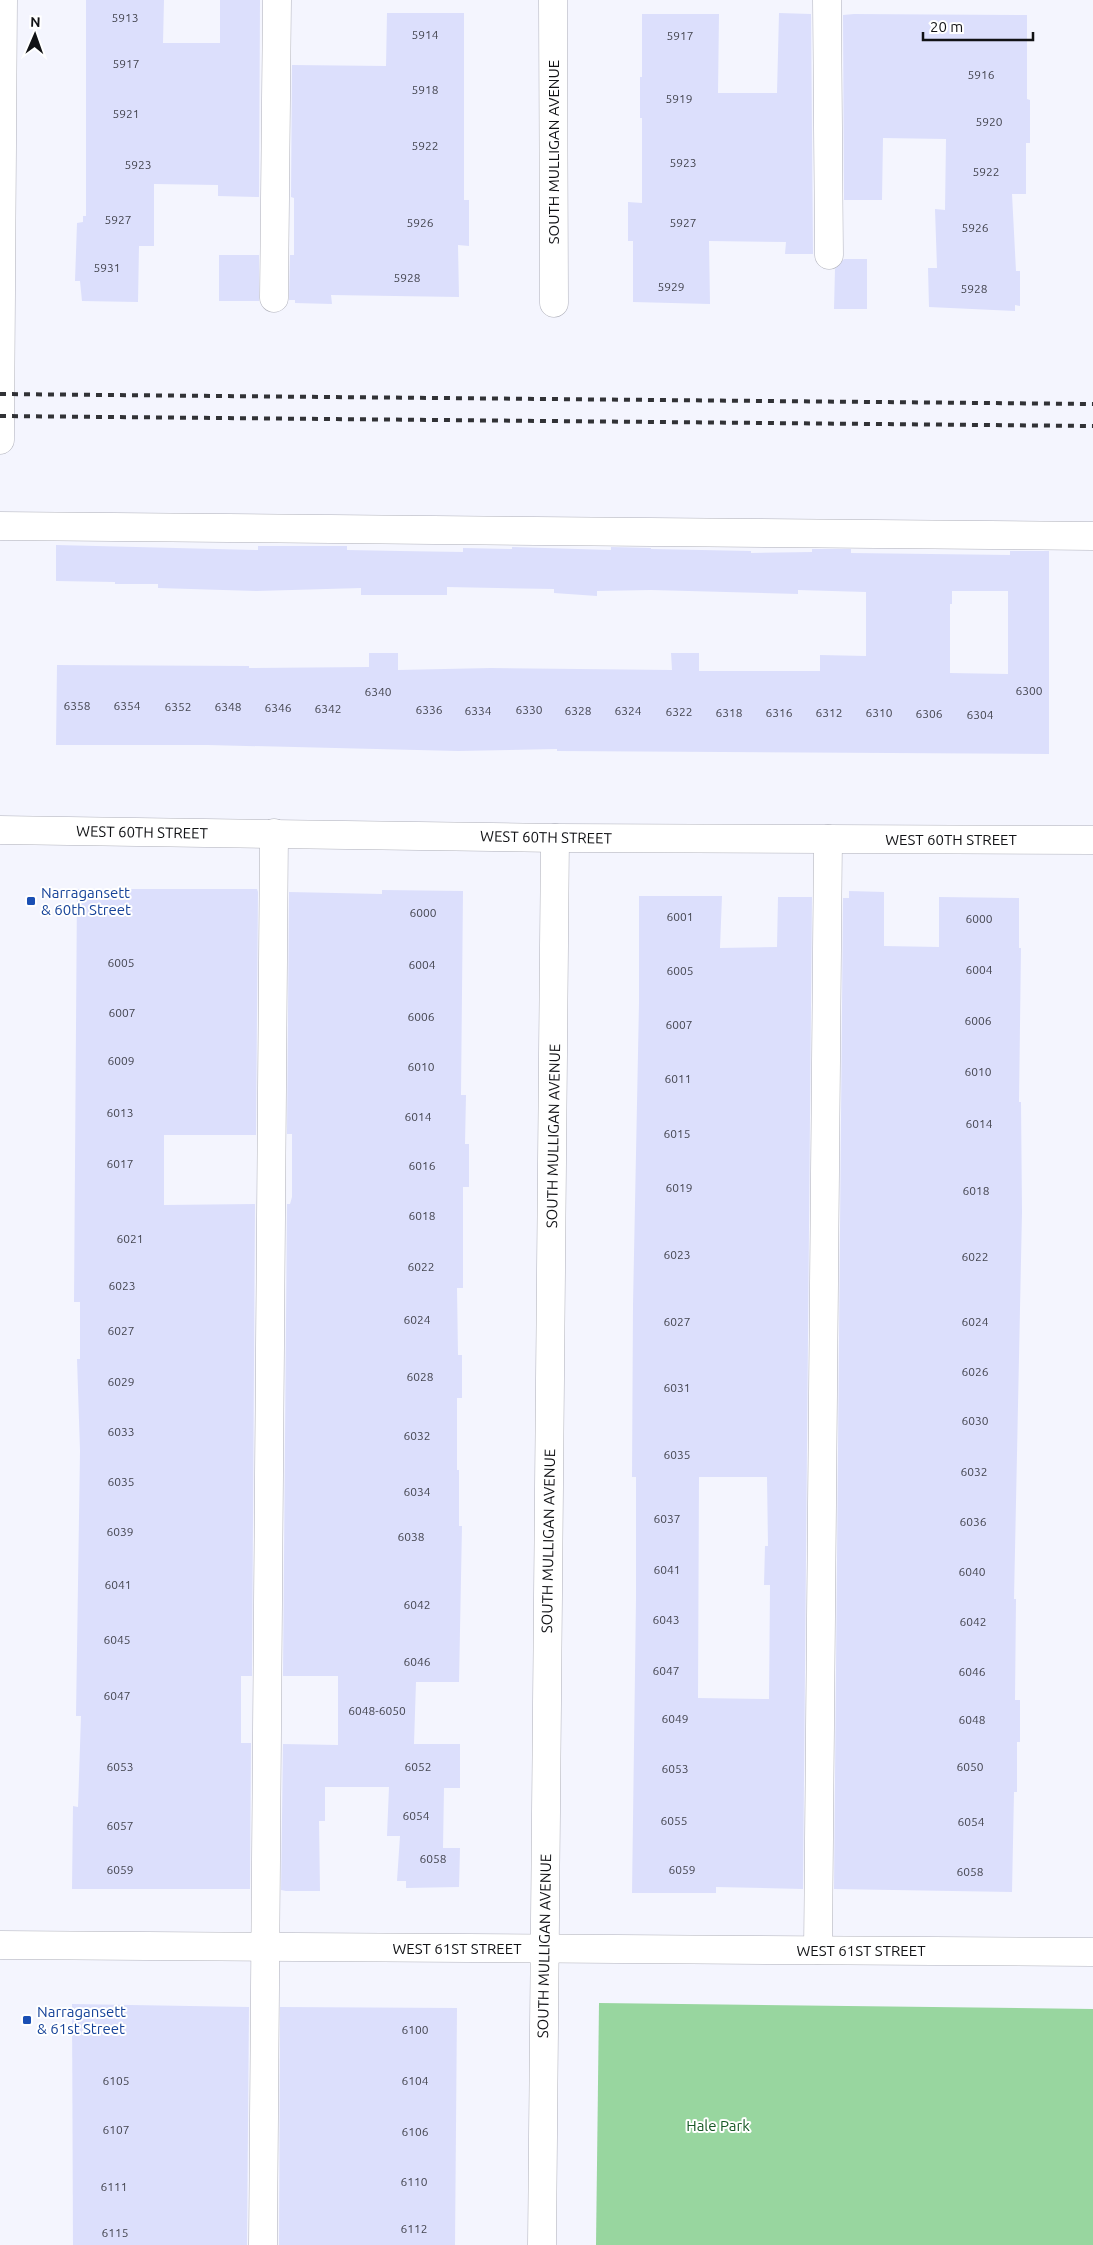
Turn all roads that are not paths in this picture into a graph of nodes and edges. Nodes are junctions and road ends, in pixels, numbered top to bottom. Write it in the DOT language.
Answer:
graph roads {
  1 [pos="3,0"];
  2 [pos="277,0"];
  3 [pos="552,0"];
  4 [pos="827,0"];
  5 [pos="1,179"];
  6 [pos="829,255"];
  7 [pos="274,298"];
  8 [pos="554,303"];
  9 [pos="0,440"];
  10 [pos="0,526"];
  11 [pos="1093,536"];
  12 [pos="0,830"];
  13 [pos="274,833"];
  14 [pos="555,838"];
  15 [pos="828,839"];
  16 [pos="1093,840"];
  17 [pos="0,1946"];
  18 [pos="266,1947"];
  19 [pos="544,1948"];
  20 [pos="818,1950"];
  21 [pos="1093,1952"];
  22 [pos="263,2245"];
  23 [pos="542,2245"];
  1 -- 5 [label="street"];
  2 -- 7 [label="street"];
  3 -- 8 [label="street, SOUTH MULLIGAN AVENUE"];
  4 -- 6 [label="street"];
  5 -- 9 [label="street"];
  10 -- 11 [label="street"];
  12 -- 13 [label="street, WEST 60TH STREET"];
  13 -- 14 [label="street, WEST 60TH STREET"];
  13 -- 18 [label="street"];
  14 -- 15 [label="street, WEST 60TH STREET"];
  14 -- 19 [label="street, SOUTH MULLIGAN AVENUE"];
  15 -- 16 [label="street, WEST 60TH STREET"];
  15 -- 20 [label="street"];
  17 -- 18 [label="street, WEST 61ST STREET"];
  18 -- 19 [label="street, WEST 61ST STREET"];
  18 -- 22 [label="street"];
  19 -- 20 [label="street, WEST 61ST STREET"];
  19 -- 23 [label="street, SOUTH MULLIGAN AVENUE"];
  20 -- 21 [label="street, WEST 61ST STREET"];
}
